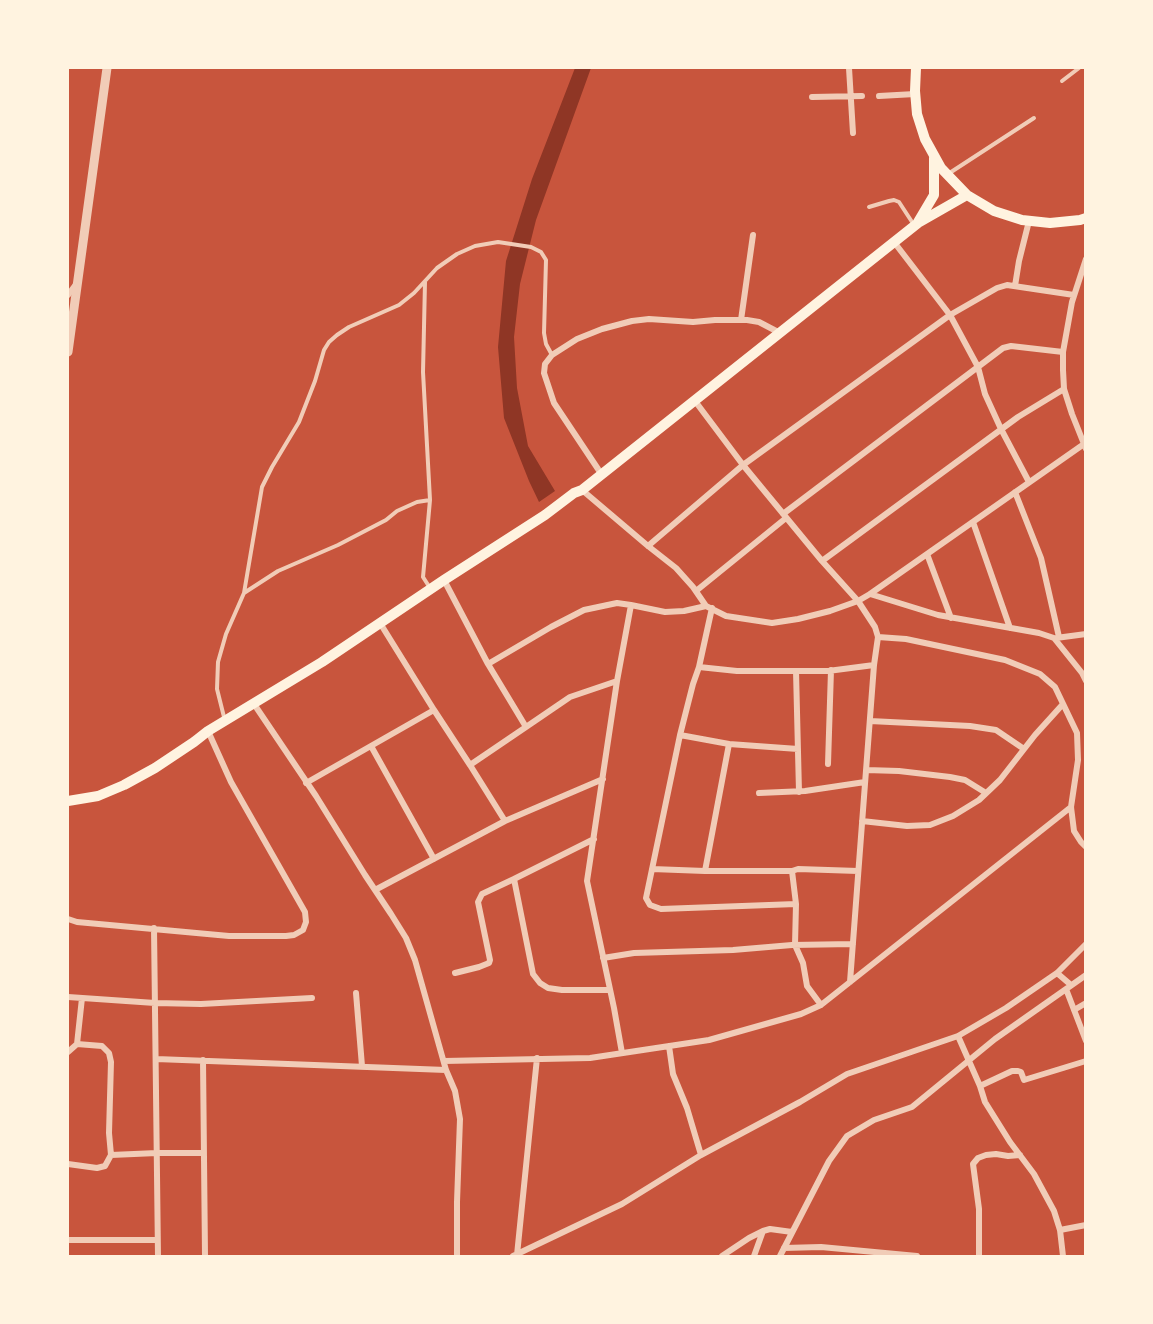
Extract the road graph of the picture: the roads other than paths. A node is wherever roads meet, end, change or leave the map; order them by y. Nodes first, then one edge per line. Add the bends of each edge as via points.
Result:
1 (107, 68) edge
2 (849, 68) edge
3 (916, 68) edge
4 (1079, 68) edge
5 (1062, 81) dead end
6 (915, 94) junction
7 (862, 96) dead end
8 (879, 96) dead end
9 (812, 97) dead end
10 (850, 97) junction
11 (1034, 118) dead end
12 (853, 133) dead end
13 (934, 156) junction
14 (947, 174) junction
15 (967, 195) junction
16 (869, 207) dead end
17 (1086, 218) edge
18 (1029, 221) junction
19 (916, 224) junction
20 (753, 235) dead end
21 (894, 242) junction
22 (1086, 259) edge
23 (77, 282) junction
24 (425, 282) junction
25 (1015, 286) junction
26 (68, 295) edge
27 (1074, 295) junction
28 (950, 315) junction
29 (741, 320) junction
30 (780, 333) junction
31 (68, 352) edge
32 (1063, 352) junction
33 (552, 355) junction
34 (978, 367) junction
35 (1065, 389) junction
36 (695, 401) junction
37 (1001, 429) junction
38 (1084, 441) edge
39 (743, 465) junction
40 (602, 475) junction
41 (1029, 482) junction
42 (578, 492) junction
43 (1015, 492) junction
44 (430, 500) junction
45 (785, 516) junction
46 (973, 522) junction
47 (648, 546) junction
48 (927, 554) junction
49 (822, 561) junction
50 (444, 580) junction
51 (431, 590) junction
52 (696, 591) junction
53 (244, 593) junction
54 (870, 594) junction
55 (858, 601) junction
56 (631, 605) junction
57 (709, 607) junction
58 (951, 618) junction
59 (380, 623) junction
60 (1010, 628) junction
61 (1086, 634) edge
62 (878, 637) junction
63 (1057, 638) junction
64 (488, 664) junction
65 (874, 665) junction
66 (699, 667) junction
67 (831, 670) junction
68 (796, 671) junction
69 (617, 681) junction
70 (1086, 681) edge
71 (254, 704) junction
72 (1063, 704) junction
73 (434, 710) junction
74 (225, 721) junction
75 (870, 721) junction
76 (526, 727) junction
77 (208, 731) junction
78 (680, 735) junction
79 (729, 744) junction
80 (370, 746) junction
81 (798, 749) junction
82 (1024, 749) junction
83 (828, 764) dead end
84 (470, 765) junction
85 (866, 770) junction
86 (603, 779) junction
87 (865, 782) junction
88 (306, 783) junction
89 (799, 792) junction
90 (759, 793) dead end
91 (986, 793) junction
92 (68, 801) edge
93 (1071, 807) junction
94 (505, 821) junction
95 (862, 821) junction
96 (594, 839) junction
97 (1086, 847) edge
98 (434, 859) junction
99 (652, 869) junction
100 (705, 871) junction
101 (792, 871) junction
102 (858, 871) junction
103 (514, 879) junction
104 (375, 890) junction
105 (796, 904) junction
106 (68, 919) edge
107 (154, 928) junction
108 (853, 944) junction
109 (1086, 944) edge
110 (795, 945) junction
111 (603, 958) junction
112 (455, 973) dead end
113 (1057, 974) junction
114 (1086, 975) edge
115 (850, 982) junction
116 (1069, 987) junction
117 (610, 990) junction
118 (357, 993) dead end
119 (68, 997) edge
120 (82, 998) junction
121 (312, 998) dead end
122 (155, 1003) junction
123 (1086, 1003) edge
124 (821, 1005) junction
125 (1074, 1010) junction
126 (958, 1036) junction
127 (1086, 1041) edge
128 (77, 1044) junction
129 (669, 1046) junction
130 (68, 1052) edge
131 (622, 1053) junction
132 (537, 1058) junction
133 (156, 1059) junction
134 (203, 1060) junction
135 (1086, 1060) edge
136 (444, 1061) junction
137 (970, 1061) junction
138 (362, 1066) junction
139 (446, 1070) junction
140 (980, 1086) junction
141 (157, 1152) junction
142 (204, 1153) junction
143 (111, 1155) junction
144 (701, 1155) junction
145 (1020, 1155) junction
146 (68, 1164) edge
147 (1086, 1225) edge
148 (767, 1230) junction
149 (1060, 1230) junction
150 (792, 1232) junction
151 (68, 1240) edge
152 (157, 1240) junction
153 (784, 1248) junction
154 (515, 1256) edge
155 (158, 1257) edge
156 (205, 1257) edge
157 (457, 1257) edge
158 (722, 1257) edge
159 (754, 1257) edge
160 (780, 1257) edge
161 (917, 1257) edge
162 (980, 1257) edge
163 (1063, 1257) edge

1 - 23 street
2 - 10 street
3 - 6 main road
4 - 5 lane
6 - 8 street
6 - 13 main road via 917,114
7 - 10 street
9 - 10 street
10 - 12 street
11 - 14 lane
13 - 14 main road
13 - 19 main road via 934,195
14 - 15 main road
15 - 18 main road via 994,211
15 - 19 main road
16 - 19 lane via 894,200
17 - 18 main road via 1050,223
18 - 25 street
19 - 21 main road
20 - 29 street
21 - 28 street
21 - 30 main road
22 - 27 street
23 - 26 street
23 - 31 street
24 - 33 lane via 437,268 475,246 498,242 541,252 546,260 544,333
24 - 44 lane via 423,372
24 - 53 lane via 399,305 349,327 324,350 299,422 262,487
25 - 27 street
25 - 28 street via 997,288
27 - 32 street
28 - 34 street
28 - 39 street
29 - 30 street via 759,322
29 - 33 street via 632,321 577,339
30 - 36 main road
32 - 34 street via 1011,346
32 - 35 street
33 - 40 street via 544,373 554,403
34 - 37 street
34 - 45 street
35 - 37 street
35 - 38 street
36 - 39 street
36 - 40 main road
37 - 41 street
37 - 49 street
38 - 41 street
39 - 45 street
39 - 47 street
40 - 42 main road
41 - 43 street
42 - 47 street
42 - 50 main road
43 - 46 street
43 - 63 street via 1041,558
44 - 51 lane via 423,577
44 - 53 lane via 397,511 338,545 278,571
45 - 49 street
45 - 52 street
46 - 48 street
46 - 60 street
47 - 52 street via 676,568
48 - 54 street
48 - 58 street
49 - 55 street
50 - 51 main road
50 - 64 street
51 - 59 main road
52 - 57 street
53 - 74 lane via 219,662 217,689
54 - 55 street
54 - 58 street
55 - 57 street via 772,623 726,616
55 - 62 street
56 - 57 street via 665,612
56 - 64 street via 617,603 584,610
56 - 69 street
57 - 66 street
58 - 60 street
59 - 71 main road
59 - 73 street
60 - 63 street
61 - 63 street
62 - 65 street
62 - 72 street via 906,639 1005,660 1040,674 1055,687
63 - 70 street
64 - 76 street
65 - 67 street
65 - 75 street
66 - 68 street
66 - 78 street
67 - 68 street
67 - 83 street
68 - 81 street
69 - 76 street via 570,697
69 - 86 street
71 - 74 main road
71 - 88 street
72 - 82 street
72 - 93 street via 1077,733 1078,760
73 - 80 street
73 - 84 street
74 - 77 main road
75 - 82 street via 996,730
75 - 85 street
76 - 84 street
77 - 92 main road via 124,785 98,796
77 - 107 street via 231,782 305,912 306,922 303,930 286,936 229,936
78 - 79 street
78 - 99 street
79 - 81 street
79 - 100 street
80 - 88 street
80 - 98 street
81 - 89 street
82 - 91 street
84 - 94 street
85 - 87 street
85 - 91 street via 950,777 965,780
86 - 94 street
86 - 96 street
87 - 89 street
87 - 95 street
88 - 104 street
89 - 90 street
91 - 95 street via 953,816 930,825
93 - 97 street via 1074,831
93 - 115 street
94 - 98 street
95 - 102 street
96 - 103 street
96 - 111 street via 587,881
98 - 104 street
99 - 100 street
99 - 105 street via 646,897 650,905 661,909
100 - 101 street
101 - 102 street
101 - 105 street
102 - 108 street
103 - 112 street via 482,894 478,903 489,963
103 - 117 street via 533,975 548,988
104 - 136 street via 406,938 415,960
105 - 110 street
106 - 107 street
107 - 122 street
108 - 110 street
108 - 115 street
109 - 113 street
110 - 111 street
110 - 124 street via 807,986
111 - 117 street
113 - 116 street
113 - 126 street
114 - 116 street
115 - 124 street
116 - 125 street
116 - 137 street
117 - 131 street
118 - 138 street
119 - 120 street
120 - 122 street
120 - 128 street
121 - 122 street
122 - 133 street
123 - 125 street
124 - 129 street via 709,1040
125 - 127 street
126 - 137 street
126 - 144 street via 847,1074
128 - 130 street
128 - 143 street via 102,1046 109,1053
129 - 131 street
129 - 144 street via 673,1074
131 - 132 street via 590,1058
132 - 136 street
132 - 154 street
133 - 134 street
133 - 141 street
134 - 138 street
134 - 142 street
135 - 140 street via 1024,1080 1022,1072 1012,1071
136 - 139 street
137 - 140 street
137 - 150 street via 912,1107 874,1120 847,1136 829,1161
138 - 139 street
139 - 157 street via 460,1119
140 - 145 street via 985,1102
141 - 142 street
141 - 143 street
141 - 152 street
142 - 156 street
143 - 146 street via 105,1166 97,1168
144 - 154 street via 622,1204
145 - 149 street via 1054,1211
145 - 162 street via 986,1155 973,1164
147 - 149 street
148 - 150 street
148 - 158 street
148 - 159 street
149 - 163 street
150 - 153 street
151 - 152 street
152 - 155 street
153 - 160 street
153 - 161 street via 821,1247

